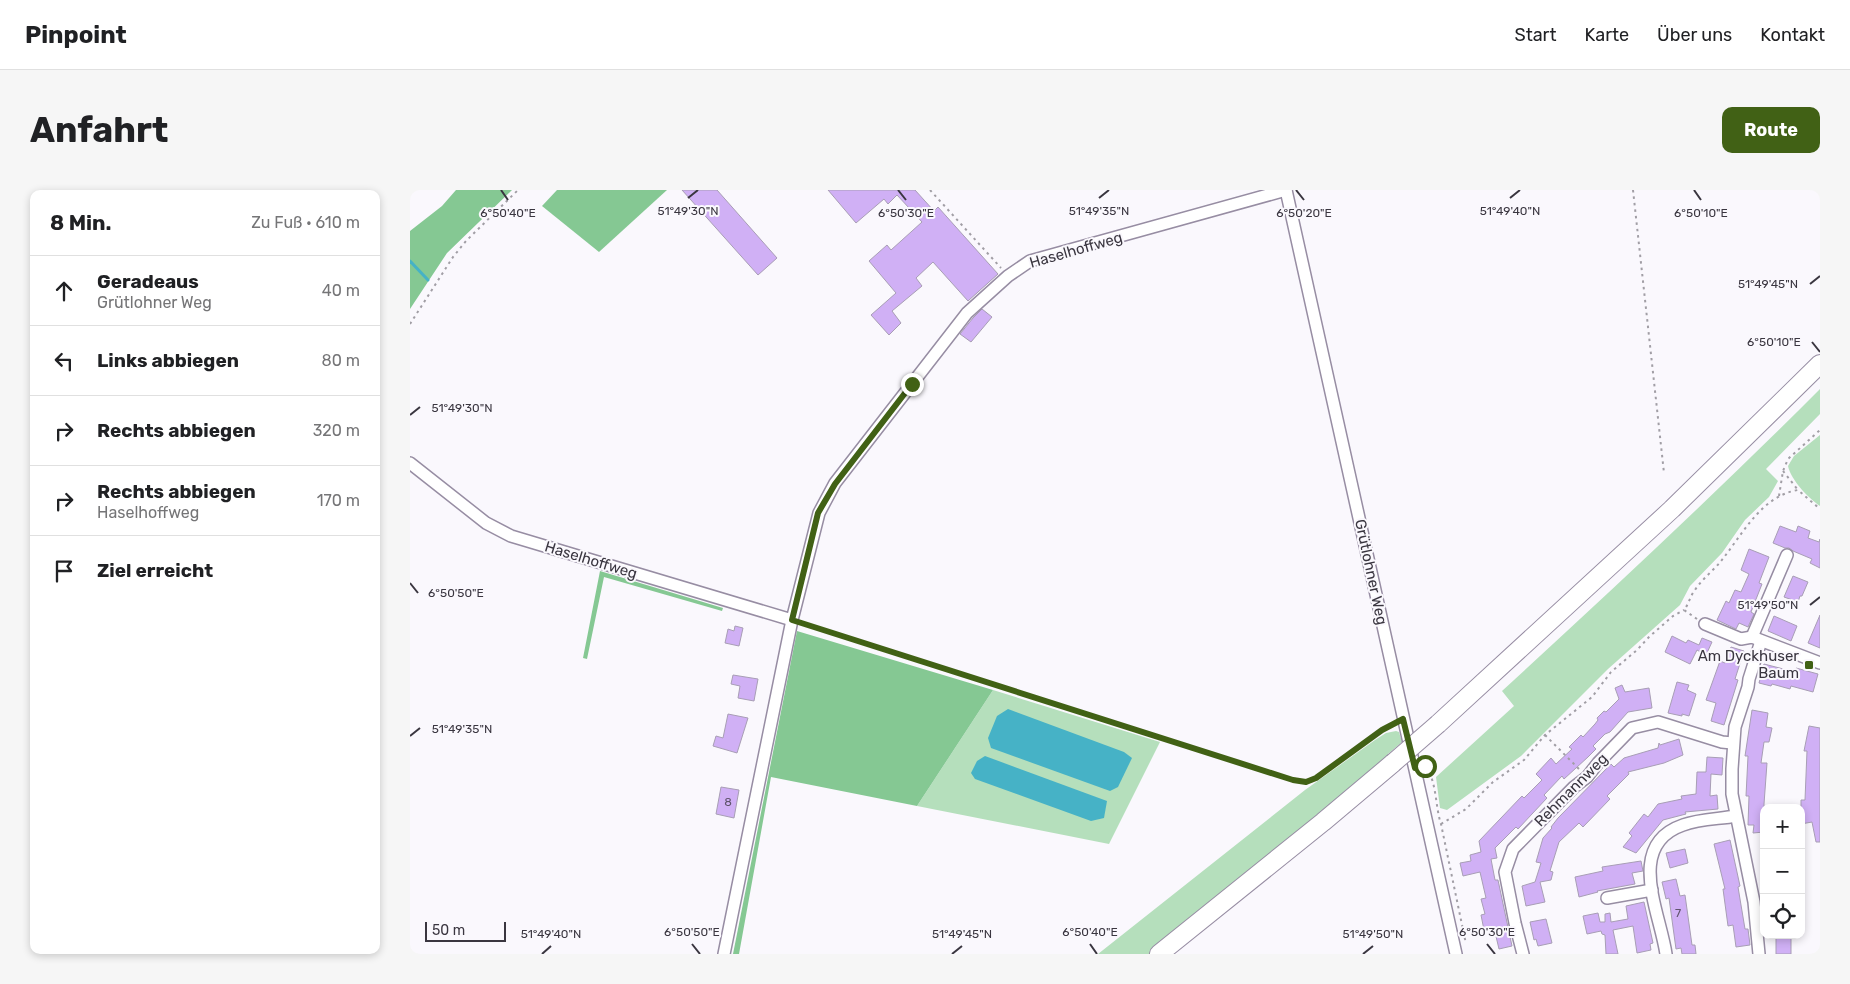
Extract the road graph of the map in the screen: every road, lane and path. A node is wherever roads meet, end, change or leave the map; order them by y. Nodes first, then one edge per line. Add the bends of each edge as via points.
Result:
1 (518, 190) edge
2 (930, 190) edge
3 (1286, 190) edge
4 (1633, 190) edge
5 (1008, 276) junction
6 (410, 324) edge
7 (1820, 364) edge
8 (1820, 377) edge
9 (1820, 430) edge
10 (410, 463) edge
11 (1783, 471) junction
12 (1664, 473) dead end
13 (1798, 490) junction
14 (1779, 496) junction
15 (1820, 509) edge
16 (1787, 556) dead end
17 (1684, 610) junction
18 (792, 620) junction
19 (1705, 624) joint
20 (1757, 639) junction
21 (1820, 663) edge
22 (1403, 719) junction
23 (1440, 728) junction
24 (1545, 735) junction
25 (1732, 743) junction
26 (1415, 768) junction
27 (1587, 777) junction
28 (1736, 816) junction
29 (1441, 824) junction
30 (1652, 890) junction
31 (1607, 898) dead end
32 (1466, 945) dead end
33 (1165, 953) edge
34 (724, 954) edge
35 (1456, 954) edge
36 (1524, 954) edge
37 (1666, 954) edge
38 (1760, 954) edge

1 - 6 path via 466,242
2 - 5 path
3 - 5 street, Haselhoffweg via 1030,261
3 - 22 street, Grütlohner Weg
4 - 12 path
5 - 18 street, Haselhoffweg via 967,313 835,484 818,513
7 - 23 highway via 1659,522
8 - 23 highway via 1544,642
9 - 11 path via 1788,459
10 - 18 street, Haselhoffweg via 486,523 511,536
11 - 13 path
11 - 14 path
13 - 14 path
13 - 15 path
14 - 17 path via 1754,517 1695,590
16 - 20 street
17 - 19 path
17 - 24 path via 1668,620 1612,672 1585,703
18 - 22 path via 1293,780 1306,782 1316,778 1382,730
18 - 34 street, Haselhoffweg
19 - 20 street via 1741,639
20 - 21 street
20 - 25 street
22 - 26 street, Grütlohner Weg
23 - 33 highway, bridge
24 - 27 path
24 - 29 path via 1524,760 1489,785 1466,809
25 - 27 street, Rehmannweg via 1658,722 1649,724 1632,728
25 - 28 street via 1732,794
26 - 29 path via 1425,766 1431,774
26 - 35 street, Grütlohner Weg
27 - 36 street, Rehmannweg via 1513,849 1505,872
28 - 30 street via 1672,828 1653,850 1649,864
28 - 38 street via 1754,902
29 - 32 path
30 - 31 street
30 - 37 street

